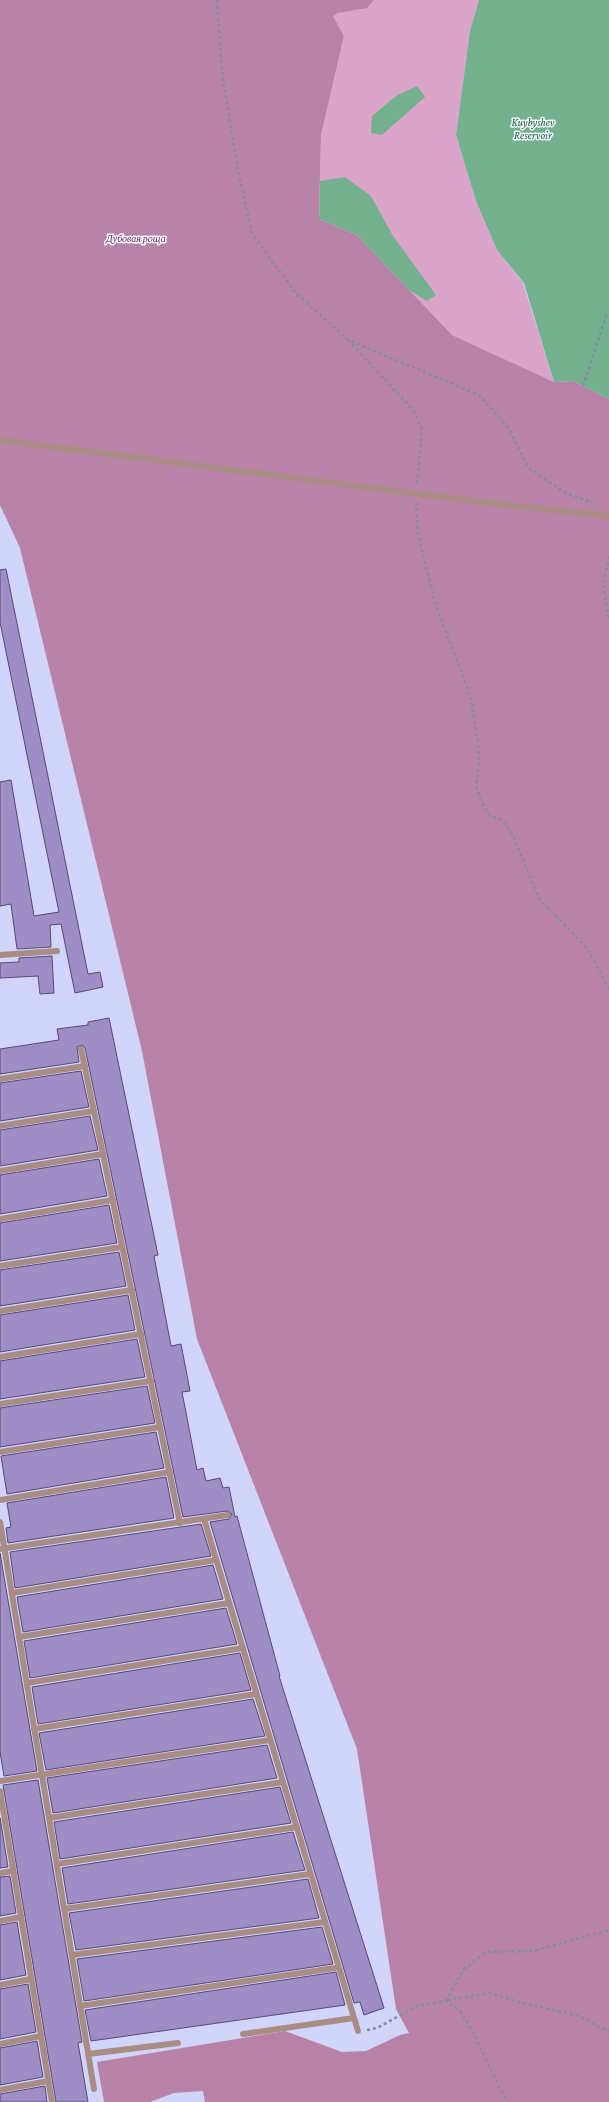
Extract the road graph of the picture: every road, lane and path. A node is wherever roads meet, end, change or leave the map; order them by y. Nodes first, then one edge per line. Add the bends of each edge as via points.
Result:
1 (217, 0) edge
2 (609, 317) edge
3 (348, 340) junction
4 (583, 386) dead end
5 (0, 440) edge
6 (415, 493) junction
7 (594, 503) dead end
8 (609, 516) edge
9 (609, 556) edge
10 (609, 619) edge
11 (57, 951) dead end
12 (0, 955) edge
13 (609, 989) edge
14 (81, 1049) dead end
15 (85, 1066) junction
16 (0, 1079) edge
17 (94, 1111) junction
18 (0, 1126) edge
19 (103, 1154) junction
20 (0, 1171) edge
21 (113, 1200) junction
22 (0, 1219) edge
23 (122, 1247) junction
24 (0, 1266) edge
25 (132, 1290) junction
26 (0, 1311) edge
27 (141, 1334) junction
28 (0, 1357) edge
29 (151, 1381) junction
30 (0, 1404) edge
31 (160, 1427) junction
32 (0, 1452) edge
33 (170, 1472) junction
34 (0, 1500) edge
35 (228, 1515) dead end
36 (204, 1519) junction
37 (0, 1522) edge
38 (180, 1522) junction
39 (2, 1549) edge
40 (216, 1560) junction
41 (12, 1593) junction
42 (229, 1603) junction
43 (19, 1637) junction
44 (242, 1648) junction
45 (27, 1683) junction
46 (256, 1694) junction
47 (34, 1729) junction
48 (270, 1740) junction
49 (42, 1774) junction
50 (0, 1781) edge
51 (283, 1782) junction
52 (0, 1791) edge
53 (49, 1818) junction
54 (297, 1827) junction
55 (3, 1828) edge
56 (57, 1864) junction
57 (13, 1871) junction
58 (0, 1873) edge
59 (310, 1874) junction
60 (64, 1909) junction
61 (21, 1917) junction
62 (0, 1921) edge
63 (325, 1922) junction
64 (609, 1930) edge
65 (72, 1955) junction
66 (335, 1968) dead end
67 (32, 1979) junction
68 (0, 1985) edge
69 (446, 2000) junction
70 (80, 2006) junction
71 (354, 2018) junction
72 (358, 2031) joint
73 (609, 2032) edge
74 (242, 2034) dead end
75 (41, 2036) junction
76 (178, 2043) dead end
77 (0, 2044) edge
78 (88, 2054) junction
79 (48, 2082) junction
80 (94, 2089) dead end
81 (0, 2090) edge
82 (52, 2102) edge
83 (507, 2102) edge

1 - 3 path via 222,73 237,166 252,233 295,292
2 - 4 path via 606,316
3 - 6 path via 415,412 422,430
3 - 7 path via 479,395 508,427 528,467 565,493
5 - 6 lane
6 - 8 lane
6 - 13 path via 418,534 424,563 435,603 471,698 478,743 479,766 476,784 481,802 490,816 500,819 510,829 540,900 586,948
9 - 10 path via 603,585
11 - 12 lane
14 - 15 lane
15 - 16 lane
15 - 17 lane
17 - 18 lane
17 - 19 lane
19 - 20 lane
19 - 21 lane
21 - 22 lane
21 - 23 lane
23 - 24 lane
23 - 25 lane
25 - 26 lane
25 - 27 lane
27 - 28 lane
27 - 29 lane
29 - 30 lane
29 - 31 lane
31 - 32 lane
31 - 33 lane
33 - 34 lane
33 - 38 lane
35 - 36 lane
36 - 38 lane
36 - 40 lane
37 - 39 lane
38 - 39 lane
39 - 41 lane
40 - 41 lane
40 - 42 lane
41 - 43 lane
42 - 43 lane
42 - 44 lane
43 - 45 lane
44 - 45 lane
44 - 46 lane
45 - 47 lane
46 - 47 lane
46 - 48 lane
47 - 49 lane
48 - 49 lane
48 - 51 lane
49 - 50 lane
49 - 53 lane
51 - 53 lane
51 - 54 lane
52 - 55 lane
53 - 56 lane
54 - 56 lane
54 - 59 lane
55 - 57 lane
56 - 60 lane
57 - 58 lane
57 - 61 lane
59 - 60 lane
59 - 63 lane
60 - 65 lane
61 - 62 lane
61 - 67 lane
63 - 65 lane
63 - 71 lane
64 - 69 path via 533,1951 486,1952 464,1969
65 - 70 lane
66 - 70 lane
67 - 68 lane
67 - 75 lane
69 - 72 path via 417,2006 378,2028
69 - 73 path via 491,1993 579,2016
69 - 83 path via 460,2011 468,2023
70 - 78 lane
71 - 72 lane
71 - 74 lane
75 - 77 lane
75 - 79 lane
76 - 78 lane
78 - 80 lane
79 - 81 lane
79 - 82 lane

